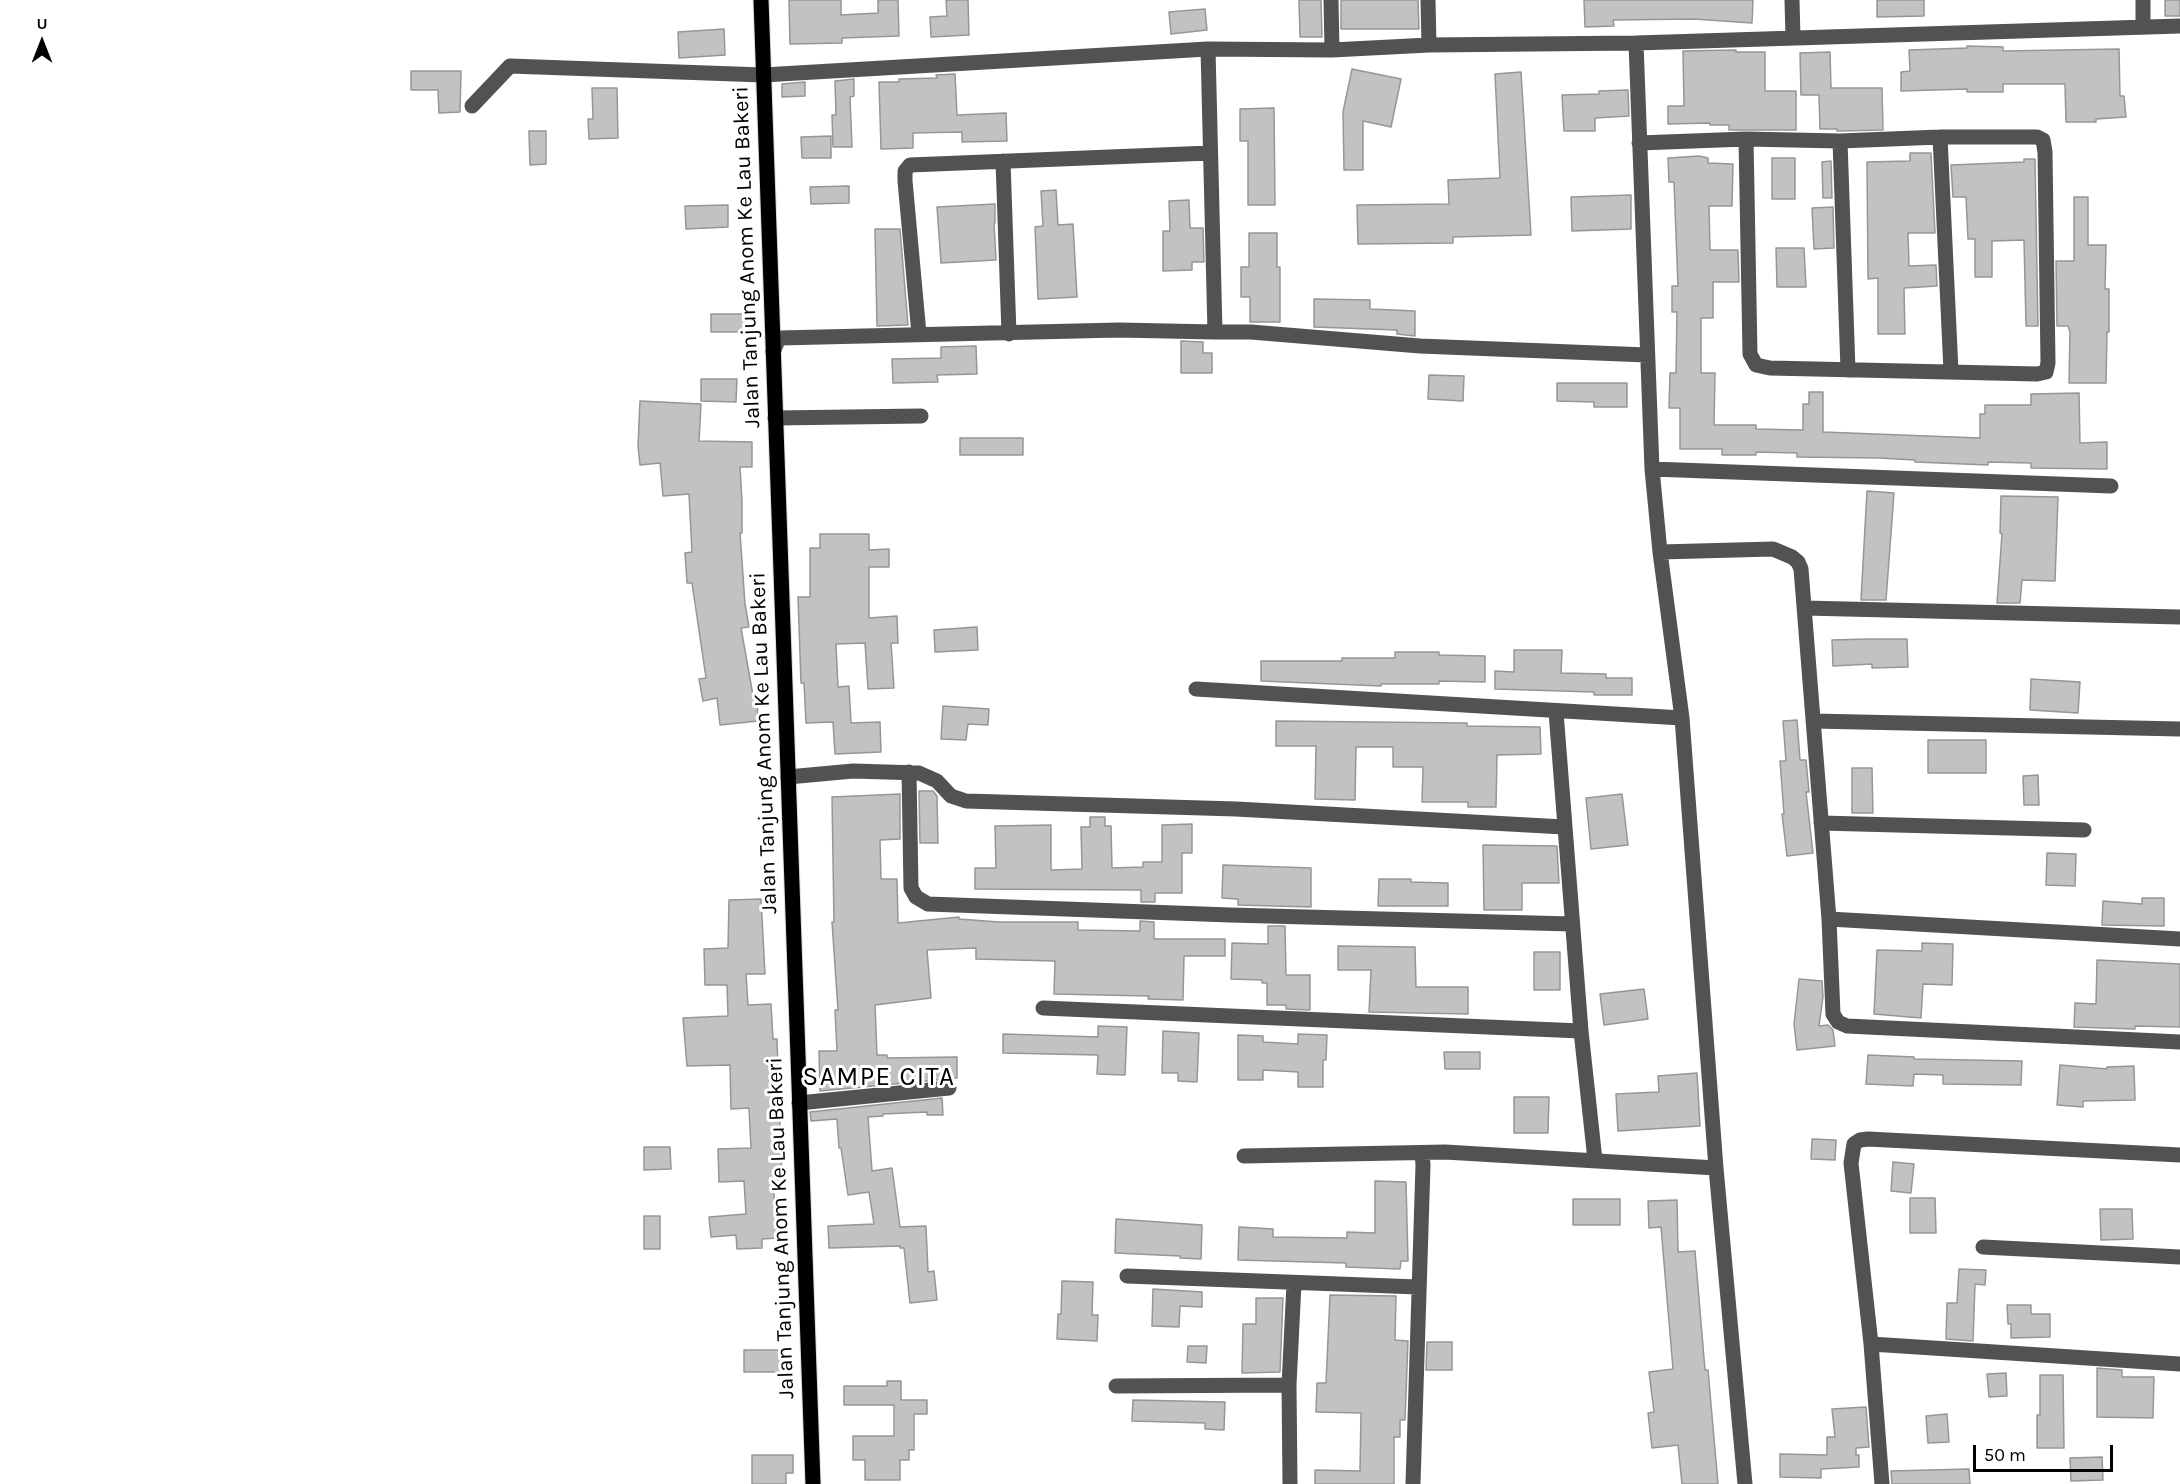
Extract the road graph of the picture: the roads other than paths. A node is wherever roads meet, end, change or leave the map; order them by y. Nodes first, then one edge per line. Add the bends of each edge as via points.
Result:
1 (761, 0) edge
2 (1330, 0) edge
3 (1428, 0) edge
4 (1792, 0) edge
5 (2143, 0) edge
6 (2144, 26) junction
7 (2180, 26) edge
8 (1794, 38) junction
9 (1636, 43) junction
10 (1429, 45) junction
11 (1208, 50) junction
12 (1332, 50) junction
13 (763, 75) junction
14 (472, 106) dead end
15 (1940, 137) junction
16 (1746, 139) junction
17 (1840, 141) junction
18 (1640, 142) junction
19 (1210, 153) junction
20 (1003, 161) junction
21 (1215, 332) junction
22 (919, 334) junction
23 (1009, 334) junction
24 (776, 345) junction
25 (1647, 355) junction
26 (1848, 370) junction
27 (1951, 371) junction
28 (921, 417) dead end
29 (775, 418) junction
30 (1652, 469) junction
31 (2111, 486) dead end
32 (1660, 552) junction
33 (1804, 608) junction
34 (2180, 617) edge
35 (1196, 689) dead end
36 (1556, 712) junction
37 (1682, 718) junction
38 (1813, 721) junction
39 (2180, 729) edge
40 (909, 772) junction
41 (788, 777) junction
42 (1821, 823) junction
43 (1564, 827) junction
44 (2084, 831) dead end
45 (1829, 919) junction
46 (1572, 924) junction
47 (2180, 939) edge
48 (1043, 1008) dead end
49 (1581, 1031) junction
50 (2180, 1042) edge
51 (949, 1088) dead end
52 (799, 1103) junction
53 (1422, 1153) junction
54 (2180, 1155) edge
55 (1244, 1156) dead end
56 (1595, 1160) junction
57 (1716, 1168) junction
58 (1983, 1247) dead end
59 (2180, 1257) edge
60 (1127, 1276) dead end
61 (1294, 1282) junction
62 (1418, 1287) junction
63 (1871, 1344) junction
64 (2180, 1364) edge
65 (1289, 1385) junction
66 (1116, 1386) dead end
67 (813, 1484) edge
68 (1290, 1484) edge
69 (1413, 1484) edge
70 (1745, 1484) edge
71 (1882, 1484) edge

1 - 13 main road, Jalan Tanjung Anom Ke Lau Bakeri
2 - 12 street
3 - 10 street
4 - 8 street
5 - 6 street
6 - 7 street
6 - 8 street
8 - 9 street
9 - 10 street
9 - 18 street
10 - 12 street
11 - 12 street
11 - 13 street
11 - 19 street
13 - 14 street via 510,66
13 - 24 main road, Jalan Tanjung Anom Ke Lau Bakeri
15 - 17 street
15 - 27 street
15 - 27 street via 2030,135 2043,140 2045,152 2048,369 2037,374
16 - 17 street
16 - 18 street
16 - 26 street via 1752,360 1756,366 1770,368
17 - 26 street
18 - 25 street
19 - 20 street
19 - 21 street
20 - 22 street via 918,163 905,171
20 - 23 street
21 - 23 street
21 - 25 street via 1420,346
22 - 23 street
22 - 24 street via 796,338
24 - 29 main road, Jalan Tanjung Anom Ke Lau Bakeri
25 - 30 street
26 - 27 street
28 - 29 street
29 - 41 main road, Jalan Tanjung Anom Ke Lau Bakeri
30 - 31 street
30 - 32 street
32 - 33 street via 1783,552 1798,562 1801,569
32 - 37 street
33 - 34 street
33 - 38 street
35 - 36 street
36 - 37 street
36 - 43 street
37 - 57 street
38 - 39 street
38 - 42 street
40 - 41 street via 853,771
40 - 43 street via 937,781 951,796 966,801 1236,809
40 - 46 street via 911,888 916,897 928,904
41 - 52 main road, Jalan Tanjung Anom Ke Lau Bakeri
42 - 44 street
42 - 45 street
43 - 46 street
45 - 47 street
45 - 50 street via 1833,1014 1842,1025
46 - 49 street
48 - 49 street
49 - 56 street
51 - 52 street
52 - 67 main road, Jalan Tanjung Anom Ke Lau Bakeri
53 - 55 street
53 - 56 street
53 - 62 street
54 - 63 street via 1860,1140 1854,1144 1851,1163
56 - 57 street
57 - 70 street
58 - 59 street
60 - 61 street
61 - 62 street
61 - 65 street
62 - 69 street
63 - 64 street
63 - 71 street
65 - 66 street
65 - 68 street

